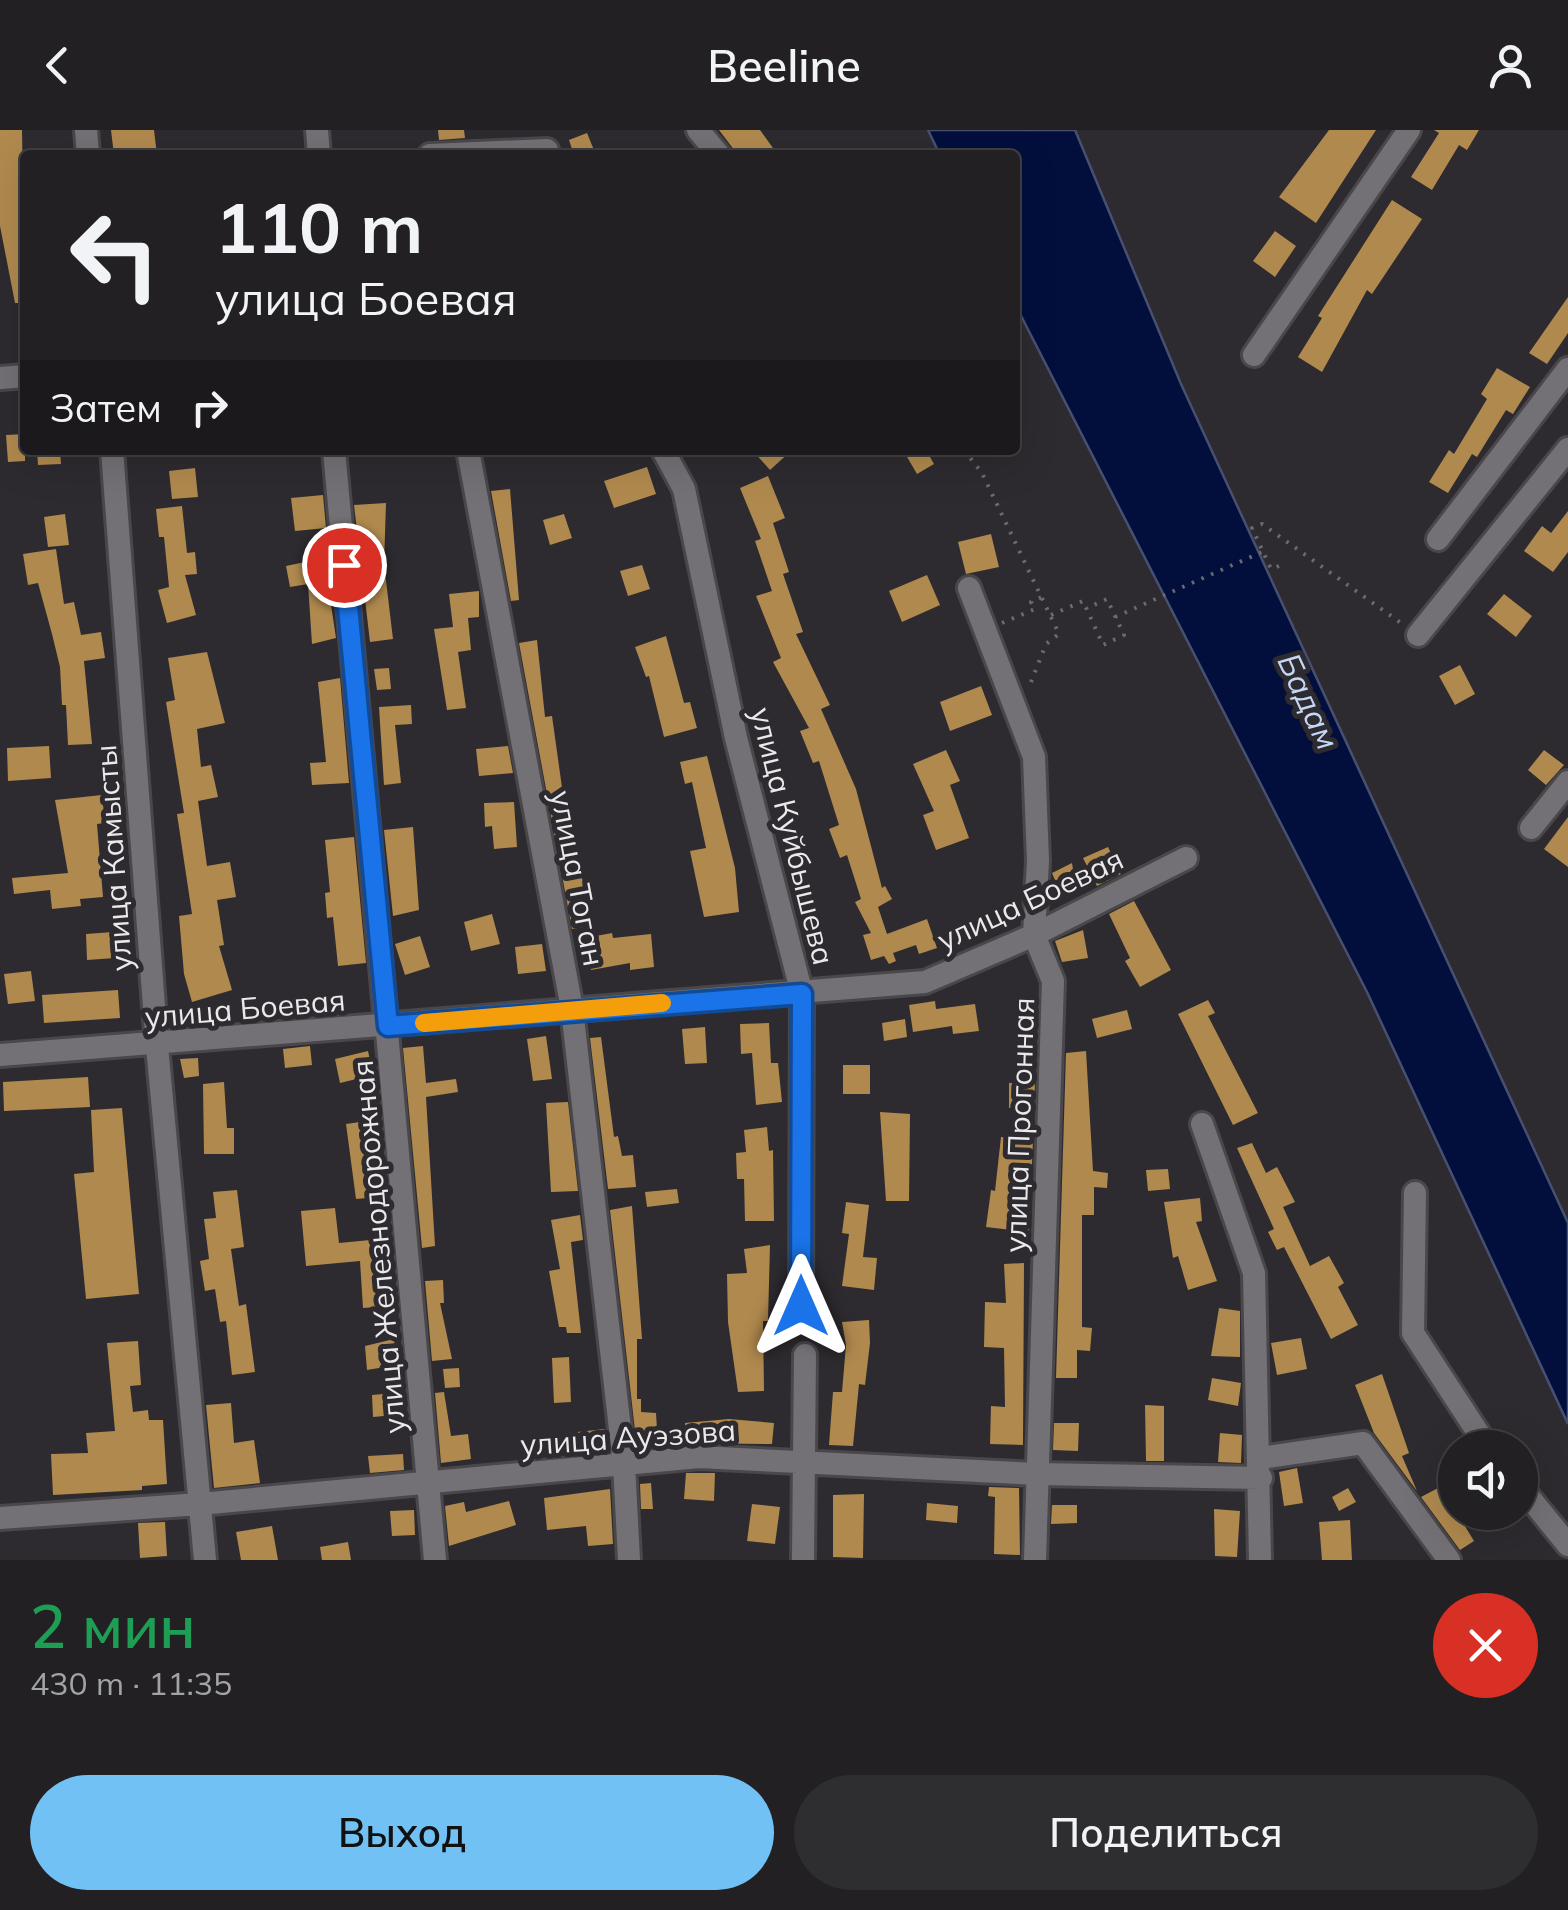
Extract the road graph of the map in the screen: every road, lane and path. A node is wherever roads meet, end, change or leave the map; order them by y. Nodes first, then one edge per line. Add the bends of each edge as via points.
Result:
1 (698, 130) edge
2 (1410, 130) edge
3 (715, 150) edge
4 (1254, 355) dead end
5 (1568, 369) edge
6 (1568, 449) edge
7 (112, 455) edge
8 (334, 455) edge
9 (469, 455) edge
10 (666, 455) edge
11 (968, 455) edge
12 (1438, 539) dead end
13 (1263, 552) junction
14 (1279, 566) dead end
15 (969, 588) dead end
16 (1042, 597) junction
17 (1086, 608) junction
18 (1051, 615) junction
19 (1115, 617) junction
20 (986, 630) junction
21 (1418, 635) joint
22 (1017, 712) junction
23 (1568, 782) edge
24 (1530, 828) dead end
25 (1186, 858) dead end
26 (1034, 935) junction
27 (802, 994) junction
28 (572, 1009) junction
29 (388, 1026) junction
30 (157, 1046) junction
31 (0, 1056) edge
32 (1202, 1124) dead end
33 (1414, 1193) dead end
34 (801, 1306) dead end
35 (805, 1354) dead end
36 (1476, 1430) edge
37 (807, 1461) junction
38 (624, 1464) junction
39 (1260, 1468) junction
40 (1038, 1474) junction
41 (429, 1482) junction
42 (200, 1504) junction
43 (1538, 1508) edge
44 (0, 1518) edge
45 (1568, 1545) edge
46 (204, 1560) edge
47 (434, 1560) edge
48 (629, 1560) edge
49 (803, 1560) edge
50 (1035, 1560) edge
51 (1260, 1560) edge
52 (1449, 1560) edge

1 - 3 street
2 - 4 street
5 - 12 street
6 - 21 street
7 - 30 street, улица Камысты
8 - 29 street, улица Железнодорожная
9 - 28 street, улица Тоган
10 - 27 street, улица Куйбышева via 684,489 736,738
11 - 16 path
13 - 14 path via 1270,569
13 - 19 path
13 - 21 path via 1252,528 1262,524
15 - 20 street, улица Прогонная
16 - 18 path
16 - 20 path via 1032,602 1034,609
17 - 18 path via 1083,601
17 - 19 path via 1107,599
17 - 19 path via 1103,644 1124,636
18 - 22 path via 1059,634 1038,658
20 - 22 street, улица Прогонная
22 - 26 street, улица Прогонная via 1034,756
23 - 24 street
25 - 26 street, улица Боевая
26 - 27 street, улица Боевая via 925,982
26 - 40 street, улица Прогонная via 1053,980
27 - 28 street, улица Боевая
27 - 34 street, улица Куйбышева
28 - 29 street, улица Боевая
28 - 38 street, улица Тоган
29 - 30 street, улица Боевая
29 - 41 street, улица Железнодорожная
30 - 31 street, улица Боевая
30 - 42 street, улица Камысты
32 - 39 street via 1254,1273
33 - 36 street via 1413,1333
35 - 37 street
37 - 38 street, улица Ауэзова via 698,1456
37 - 40 street, улица Ауэзова
37 - 49 street
38 - 41 street, улица Ауэзова
38 - 48 street, улица Тоган
39 - 40 street, улица Ауэзова
39 - 51 street
39 - 52 street, улица Ауэзова via 1363,1444
40 - 50 street, улица Прогонная
41 - 42 street, улица Ауэзова
41 - 47 street, улица Железнодорожная
42 - 44 street, улица Ауэзова
42 - 46 street, улица Камысты
43 - 45 street

